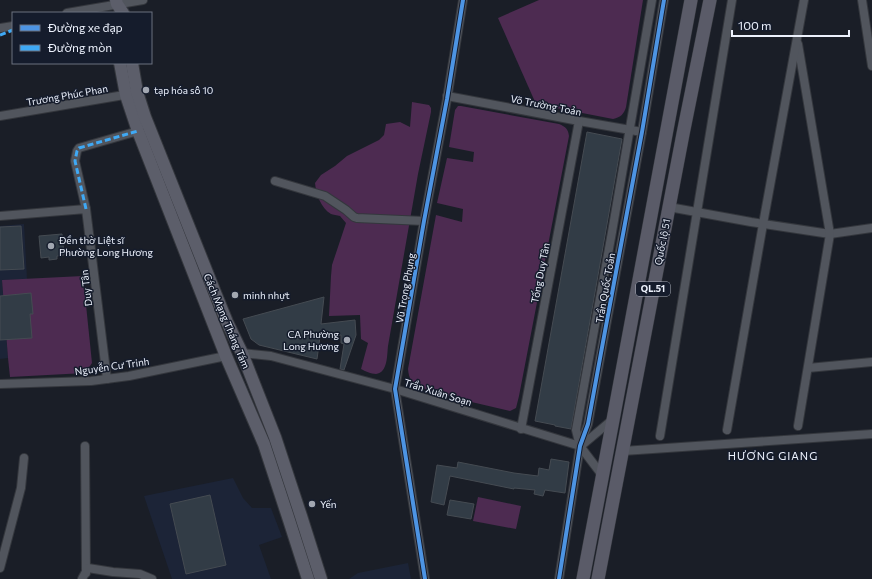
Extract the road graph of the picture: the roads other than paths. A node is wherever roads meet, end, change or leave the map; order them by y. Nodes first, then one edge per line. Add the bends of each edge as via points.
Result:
1 (143, 0) edge
2 (463, 0) edge
3 (652, 0) edge
4 (664, 0) edge
5 (690, 0) edge
6 (710, 0) edge
7 (732, 0) edge
8 (804, 0) edge
9 (862, 0) edge
10 (113, 7) edge
11 (75, 12) edge
12 (12, 26) edge
13 (0, 28) edge
14 (797, 37) junction
15 (120, 64) edge
16 (132, 64) edge
17 (872, 66) edge
18 (131, 93) junction
19 (447, 96) junction
20 (0, 116) edge
21 (579, 121) junction
22 (630, 130) junction
23 (138, 131) junction
24 (642, 132) junction
25 (275, 181) dead end
26 (669, 207) junction
27 (86, 209) junction
28 (696, 212) junction
29 (0, 216) edge
30 (424, 221) junction
31 (763, 224) junction
32 (872, 228) edge
33 (612, 232) junction
34 (623, 233) junction
35 (830, 234) junction
36 (592, 340) junction
37 (603, 342) junction
38 (242, 353) junction
39 (226, 356) junction
40 (872, 362) edge
41 (808, 368) junction
42 (107, 379) junction
43 (0, 384) edge
44 (395, 389) junction
45 (613, 420) junction
46 (798, 426) dead end
47 (521, 429) junction
48 (727, 430) dead end
49 (872, 434) edge
50 (660, 436) dead end
51 (85, 446) dead end
52 (580, 446) junction
53 (622, 451) junction
54 (24, 458) dead end
55 (602, 475) junction
56 (0, 568) edge
57 (84, 576) edge
58 (152, 579) edge
59 (308, 579) edge
60 (321, 579) edge
61 (425, 579) edge
62 (559, 579) edge
63 (583, 579) edge
64 (598, 579) edge

1 - 10 street
2 - 19 street, Vũ Trọng Phụng
3 - 22 street, Trần Quốc Toản
4 - 24 street, Trần Quốc Toản
5 - 45 highway, Quốc lộ 51 / QL.51
6 - 26 highway, Quốc lộ 51 / QL.51
7 - 28 street
8 - 14 street
9 - 17 street
10 - 11 street
12 - 13 street
14 - 31 street
14 - 35 street
15 - 18 main road, Cách Mạng Tháng Tám
16 - 18 main road, Cách Mạng Tháng Tám
18 - 20 street, Trương Phúc Phan
18 - 23 main road, Cách Mạng Tháng Tám
18 - 38 main road, Cách Mạng Tháng Tám via 145,117 227,322
19 - 21 street, Võ Trường Toản
19 - 30 street, Vũ Trọng Phụng
21 - 22 street, Võ Trường Toản
21 - 47 street, Tống Duy Tân
22 - 24 street, Võ Trường Toản
22 - 33 street, Trần Quốc Toản
23 - 27 street, Duy Tân via 79,148 77,151 75,161
23 - 39 main road, Cách Mạng Tháng Tám
24 - 34 street, Trần Quốc Toản
25 - 30 street via 325,196 357,218
26 - 28 street
26 - 53 highway, Quốc lộ 51 / QL.51
27 - 29 street
27 - 42 street, Duy Tân
28 - 31 street
28 - 50 street
30 - 44 street, Vũ Trọng Phụng
31 - 35 street
31 - 48 street
32 - 35 street
33 - 34 street
33 - 36 street, Trần Quốc Toản
34 - 37 street, Trần Quốc Toản
35 - 41 street
36 - 37 street
36 - 52 street, Trần Quốc Toản via 576,430
37 - 52 street, Trần Quốc Toản via 588,424
38 - 39 main road
38 - 44 street, Trần Xuân Soạn via 271,356
38 - 60 main road, Cách Mạng Tháng Tám via 275,437
39 - 42 street, Nguyễn Cư Trinh
39 - 59 main road, Cách Mạng Tháng Tám via 264,444
40 - 41 street
41 - 46 street
42 - 43 street, Nguyễn Cư Trinh via 91,382
44 - 47 street, Trần Xuân Soạn
44 - 61 street, Vũ Trọng Phụng
45 - 52 street
45 - 55 highway, Quốc lộ 51 / QL.51
47 - 52 street, Trần Xuân Soạn
49 - 53 street
51 - 57 street
52 - 55 street
52 - 62 street, Trần Quốc Toản
53 - 64 highway, Quốc lộ 51 / QL.51
54 - 56 street via 21,488
55 - 63 highway, Quốc lộ 51 / QL.51
57 - 58 street via 88,568 140,574

